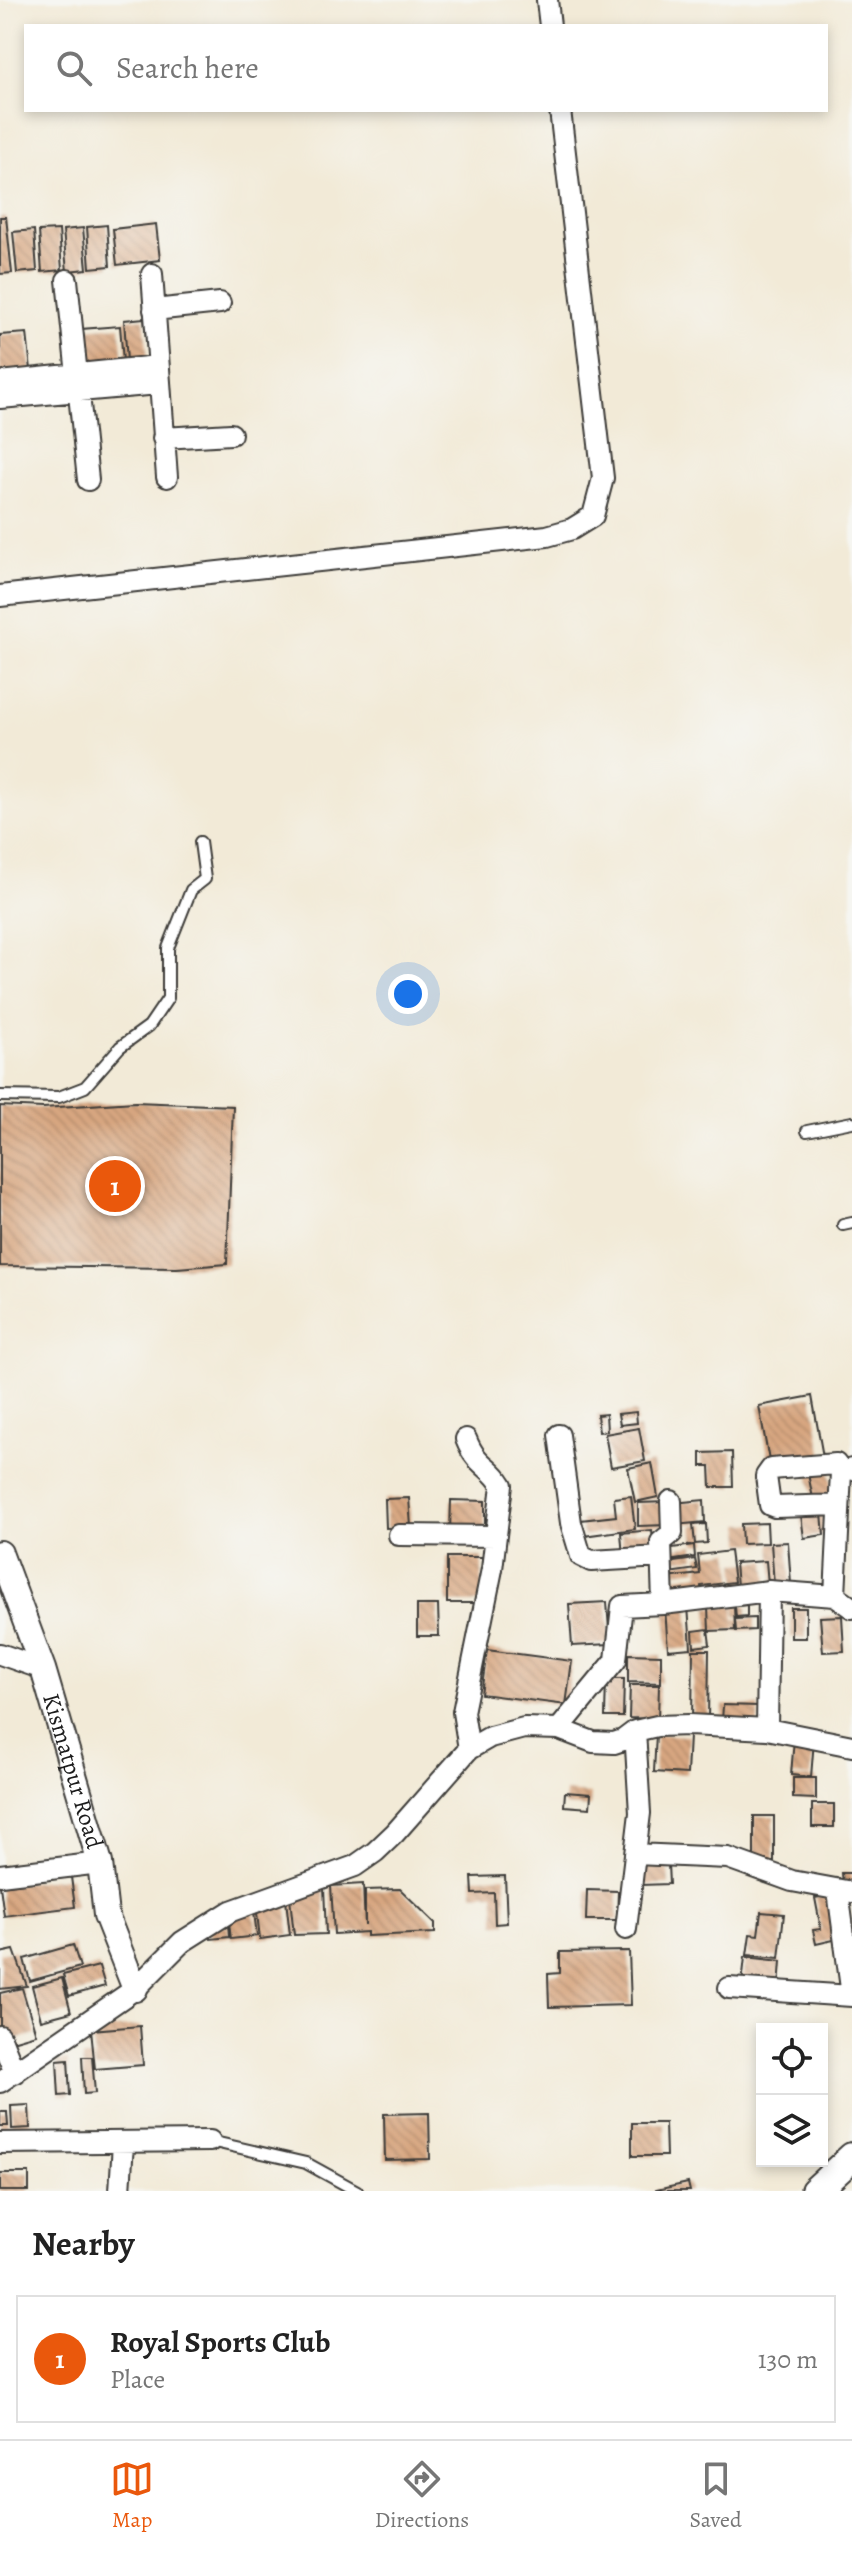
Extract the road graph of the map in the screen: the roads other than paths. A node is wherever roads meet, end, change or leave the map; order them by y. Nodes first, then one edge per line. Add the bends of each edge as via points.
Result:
1 (547, 0) edge
2 (550, 24) edge
3 (560, 112) edge
4 (152, 274) dead end
5 (67, 280) dead end
6 (220, 303) dead end
7 (154, 310) junction
8 (159, 375) junction
9 (0, 382) edge
10 (78, 383) junction
11 (0, 398) edge
12 (231, 434) dead end
13 (163, 438) junction
14 (167, 477) dead end
15 (88, 480) dead end
16 (0, 596) edge
17 (200, 842) dead end
18 (0, 1096) edge
19 (852, 1122) edge
20 (807, 1131) dead end
21 (559, 1435) dead end
22 (466, 1439) dead end
23 (846, 1471) edge
24 (671, 1501) dead end
25 (839, 1505) junction
26 (399, 1535) dead end
27 (496, 1536) junction
28 (0, 1553) edge
29 (661, 1557) junction
30 (769, 1591) junction
31 (844, 1602) edge
32 (663, 1604) junction
33 (0, 1654) edge
34 (43, 1669) junction
35 (559, 1729) junction
36 (767, 1729) junction
37 (635, 1731) junction
38 (852, 1746) edge
39 (469, 1749) junction
40 (635, 1854) junction
41 (100, 1863) junction
42 (0, 1875) edge
43 (845, 1891) edge
44 (626, 1929) dead end
45 (729, 1988) dead end
46 (135, 1989) junction
47 (0, 2036) edge
48 (7, 2078) edge
49 (210, 2141) joint
50 (0, 2143) edge
51 (123, 2143) junction
52 (852, 2157) edge
53 (120, 2191) edge
54 (357, 2191) edge
55 (815, 2191) edge

1 - 2 street
3 - 16 street via 603,478 593,516 547,536
4 - 7 street
5 - 10 street
6 - 7 street
7 - 8 street
8 - 10 street
8 - 13 street
9 - 10 street
10 - 11 street
10 - 15 street
12 - 13 street
13 - 14 street
17 - 18 lane via 205,879 191,890 168,948 168,998 149,1026 120,1047 85,1087 59,1097
19 - 20 lane
21 - 29 street via 581,1556 591,1561
22 - 27 street via 473,1457 502,1485
23 - 25 street
23 - 25 street via 836,1464 771,1469 766,1476 770,1505 775,1507
24 - 29 street via 672,1533 661,1542
25 - 31 street
26 - 27 street
27 - 39 street via 463,1712
28 - 34 street, Kismatpur Road
29 - 32 street
30 - 31 street
30 - 32 street
30 - 36 street
32 - 35 street via 622,1606 616,1660
33 - 34 street
34 - 41 street, Kismatpur Road
35 - 37 street via 603,1743 623,1740
35 - 39 street via 524,1728
36 - 37 street via 689,1725
36 - 38 street
37 - 40 street via 640,1813
39 - 46 street via 375,1852 355,1866 231,1911 182,1942
40 - 43 street via 728,1858 792,1881
40 - 44 street
41 - 42 street
41 - 46 street, Kismatpur Road via 106,1915
43 - 45 street via 852,1996
46 - 48 street
47 - 48 street
49 - 51 street
49 - 54 lane via 306,2163
50 - 51 street
51 - 53 street
52 - 55 main road

